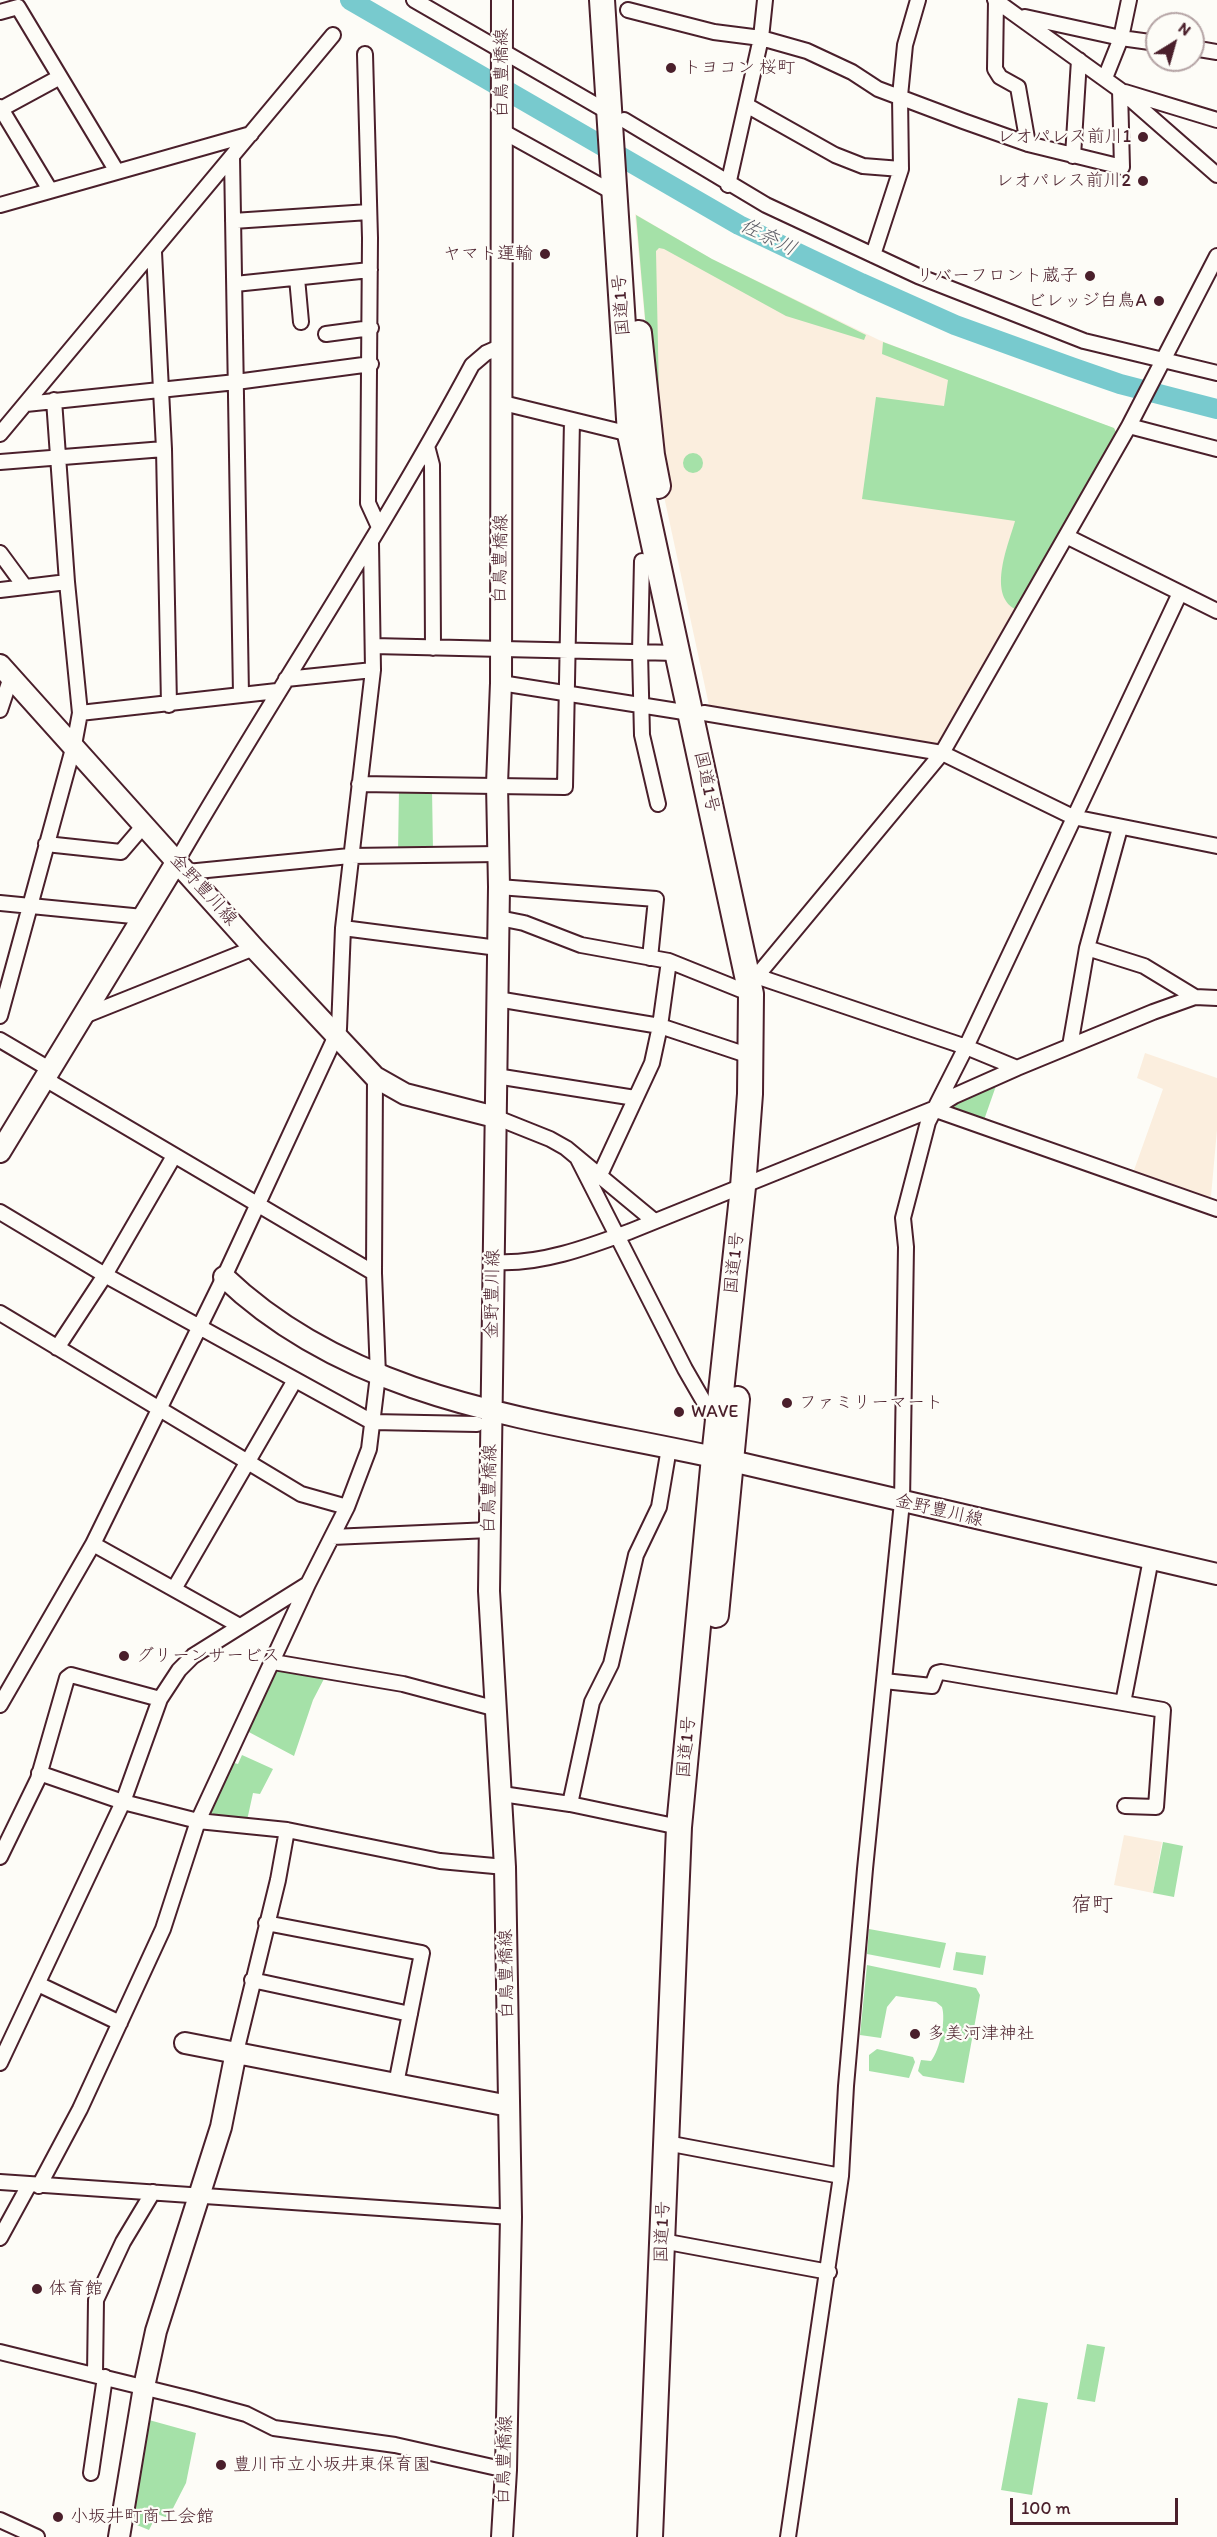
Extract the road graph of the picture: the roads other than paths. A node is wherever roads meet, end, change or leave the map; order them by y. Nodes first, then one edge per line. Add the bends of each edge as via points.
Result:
1 (414, 0) edge
2 (502, 0) edge
3 (602, 0) edge
4 (765, 0) edge
5 (918, 0) edge
6 (995, 0) edge
7 (1129, 0) edge
8 (622, 5) edge
9 (0, 12) edge
10 (1020, 16) junction
11 (333, 35) dead end
12 (761, 38) junction
13 (1121, 38) junction
14 (1145, 41) edge
15 (501, 51) junction
16 (365, 54) dead end
17 (1079, 60) junction
18 (60, 77) junction
19 (1105, 78) junction
20 (1120, 90) junction
21 (900, 96) junction
22 (748, 106) junction
23 (1, 108) edge
24 (616, 116) junction
25 (1217, 120) edge
26 (502, 131) junction
27 (251, 134) junction
28 (1028, 144) junction
29 (1073, 156) junction
30 (231, 157) junction
31 (901, 169) junction
32 (116, 170) junction
33 (1217, 175) edge
34 (728, 185) junction
35 (50, 190) junction
36 (621, 195) junction
37 (0, 205) edge
38 (369, 212) junction
39 (233, 221) junction
40 (154, 252) junction
41 (873, 255) junction
42 (1217, 256) edge
43 (370, 270) junction
44 (297, 278) junction
45 (235, 284) junction
46 (301, 322) dead end
47 (371, 328) junction
48 (326, 334) dead end
49 (502, 346) junction
50 (371, 364) junction
51 (1161, 365) junction
52 (1217, 373) edge
53 (236, 382) junction
54 (161, 388) junction
55 (54, 400) junction
56 (502, 403) junction
57 (26, 404) junction
58 (572, 420) junction
59 (1130, 423) junction
60 (0, 434) edge
61 (630, 434) junction
62 (427, 446) junction
63 (164, 449) junction
64 (1217, 449) edge
65 (59, 457) junction
66 (0, 462) edge
67 (379, 527) junction
68 (1066, 536) junction
69 (371, 543) junction
70 (0, 554) edge
71 (642, 561) dead end
72 (67, 582) junction
73 (25, 587) junction
74 (0, 590) edge
75 (1180, 593) junction
76 (1217, 611) edge
77 (373, 646) junction
78 (433, 648) junction
79 (499, 649) junction
80 (569, 651) junction
81 (640, 652) junction
82 (677, 653) junction
83 (373, 670) junction
84 (5, 671) edge
85 (286, 679) junction
86 (501, 683) junction
87 (277, 691) junction
88 (568, 693) junction
89 (241, 695) junction
90 (169, 705) junction
91 (641, 705) junction
92 (0, 710) edge
93 (697, 712) junction
94 (80, 713) junction
95 (74, 745) junction
96 (942, 753) junction
97 (359, 784) junction
98 (497, 784) junction
99 (658, 804) dead end
100 (1073, 817) junction
101 (145, 824) junction
102 (1120, 828) junction
103 (46, 844) junction
104 (1217, 846) edge
105 (498, 854) junction
106 (350, 855) junction
107 (182, 867) junction
108 (499, 887) junction
109 (0, 903) edge
110 (29, 906) junction
111 (143, 917) junction
112 (499, 918) junction
113 (343, 927) junction
114 (254, 948) junction
115 (498, 948) junction
116 (1087, 948) junction
117 (650, 958) junction
118 (669, 961) junction
119 (758, 981) junction
120 (1195, 997) junction
121 (1217, 998) edge
122 (497, 999) junction
123 (0, 1016) edge
124 (84, 1016) junction
125 (660, 1026) junction
126 (336, 1037) junction
127 (0, 1040) edge
128 (1070, 1046) junction
129 (966, 1047) junction
130 (750, 1056) junction
131 (1017, 1068) junction
132 (48, 1075) junction
133 (496, 1076) junction
134 (375, 1077) junction
135 (635, 1098) junction
136 (933, 1109) junction
137 (495, 1117) junction
138 (0, 1152) edge
139 (174, 1156) junction
140 (578, 1160) junction
141 (599, 1177) junction
142 (749, 1185) junction
143 (258, 1205) junction
144 (1217, 1205) edge
145 (0, 1212) edge
146 (653, 1220) junction
147 (617, 1236) junction
148 (495, 1262) junction
149 (374, 1273) junction
150 (105, 1275) junction
151 (224, 1277) junction
152 (0, 1313) edge
153 (199, 1328) junction
154 (57, 1348) junction
155 (378, 1375) junction
156 (295, 1380) junction
157 (159, 1410) junction
158 (484, 1418) junction
159 (372, 1422) junction
160 (718, 1425) junction
161 (669, 1448) junction
162 (723, 1459) junction
163 (248, 1463) junction
164 (902, 1502) junction
165 (347, 1507) junction
166 (490, 1530) junction
167 (332, 1537) junction
168 (93, 1544) junction
169 (1151, 1559) junction
170 (1217, 1574) edge
171 (308, 1584) junction
172 (174, 1589) junction
173 (238, 1625) junction
174 (273, 1662) junction
175 (884, 1681) junction
176 (160, 1699) junction
177 (1123, 1703) junction
178 (0, 1705) edge
179 (496, 1709) junction
180 (39, 1773) junction
181 (502, 1794) junction
182 (123, 1802) junction
183 (570, 1804) junction
184 (1125, 1806) dead end
185 (198, 1821) junction
186 (680, 1827) junction
187 (286, 1830) junction
188 (0, 1857) edge
189 (505, 1867) junction
190 (266, 1923) junction
191 (252, 1980) junction
192 (38, 1984) junction
193 (410, 2014) junction
194 (120, 2023) junction
195 (185, 2043) dead end
196 (236, 2052) junction
197 (0, 2063) edge
198 (396, 2084) junction
199 (509, 2106) junction
200 (677, 2145) junction
201 (841, 2176) junction
202 (0, 2182) edge
203 (34, 2185) junction
204 (153, 2192) junction
205 (200, 2194) junction
206 (511, 2217) junction
207 (0, 2238) edge
208 (674, 2243) junction
209 (829, 2272) junction
210 (0, 2352) edge
211 (100, 2376) junction
212 (144, 2387) junction
213 (506, 2470) junction
214 (91, 2473) dead end
215 (0, 2520) edge
216 (37, 2537) edge
217 (119, 2537) edge
218 (502, 2537) edge
219 (650, 2537) edge
220 (662, 2537) edge
221 (788, 2537) edge

1 - 15 street
2 - 15 main road, 白鳥豊橋線
3 - 24 highway, 国道1号
4 - 12 street
5 - 21 street via 905,45
6 - 10 street
6 - 28 street via 995,69 1000,77 1018,87
7 - 13 street
8 - 12 street via 714,33
8 - 24 highway, 国道1号
9 - 18 street via 18,7
10 - 13 street
10 - 17 street
11 - 27 street
12 - 21 street via 807,51 878,89
12 - 22 street
13 - 14 street
13 - 19 street
15 - 24 street
15 - 26 main road, 白鳥豊橋線
16 - 38 street
17 - 19 street
17 - 29 street
18 - 23 street
18 - 32 street
19 - 20 street
20 - 25 street
20 - 29 street via 1122,167
20 - 33 street
21 - 28 street
21 - 31 street
22 - 31 street via 835,155 862,166
22 - 34 street
23 - 35 street
24 - 34 street
24 - 36 highway, 国道1号
26 - 36 street
26 - 49 main road, 白鳥豊橋線
27 - 30 street
27 - 32 street
28 - 29 street
30 - 39 street
30 - 40 street
31 - 41 street
32 - 35 street
34 - 41 street
35 - 37 street
36 - 61 highway, 国道1号
36 - 93 highway, 国道1号 via 652,455
38 - 39 street
38 - 43 street
39 - 45 street
40 - 54 street
40 - 57 street
41 - 51 street via 1084,341
42 - 51 street
43 - 44 street
43 - 47 street
44 - 45 street
44 - 46 street
45 - 53 street
47 - 48 street
47 - 50 street
49 - 56 main road, 白鳥豊橋線
49 - 62 street via 472,365
50 - 53 street
50 - 67 street via 368,503
51 - 52 street
51 - 59 street
53 - 54 street
53 - 89 street
54 - 55 street
54 - 63 street
55 - 57 street
55 - 65 street
56 - 58 street
56 - 79 main road, 白鳥豊橋線
57 - 60 street
58 - 61 street
58 - 80 street
59 - 64 street
59 - 68 street
61 - 82 highway, 国道1号
62 - 67 street
62 - 78 street via 432,465
63 - 65 street
63 - 90 street
65 - 66 street
65 - 72 street
67 - 69 street
68 - 75 street
68 - 96 street
69 - 77 street
69 - 85 street
70 - 73 street
71 - 81 street
72 - 73 street
72 - 94 street
73 - 74 street
75 - 76 street
75 - 100 street
77 - 78 street
77 - 83 street
78 - 79 street
79 - 80 street
79 - 86 main road, 白鳥豊橋線
80 - 81 street
80 - 88 street
81 - 82 street
81 - 91 street
82 - 93 highway, 国道1号
83 - 85 street
83 - 97 street
84 - 92 street
84 - 95 main road, 金野豊川線
85 - 87 street
86 - 88 street
86 - 98 main road, 白鳥豊橋線
87 - 89 street
87 - 107 street
88 - 91 street
88 - 98 street via 565,787
89 - 90 street
90 - 94 street
91 - 93 street
91 - 99 street via 642,735
93 - 96 street
93 - 119 highway, 国道1号
94 - 95 street
95 - 101 main road, 金野豊川線
95 - 103 street
96 - 100 street
96 - 119 street
97 - 98 street
97 - 106 street
98 - 105 main road, 白鳥豊橋線
100 - 102 street
100 - 129 street
101 - 103 street via 121,852
101 - 107 main road, 金野豊川線
102 - 104 street
102 - 116 street
103 - 110 street
105 - 106 street
105 - 108 main road, 白鳥豊橋線
106 - 107 street
106 - 113 street
107 - 111 main road
107 - 114 main road, 金野豊川線
108 - 112 main road, 白鳥豊橋線
108 - 117 street via 656,899
109 - 110 street
110 - 111 street
110 - 123 street
111 - 124 main road
112 - 115 main road, 白鳥豊橋線
112 - 117 street via 524,923 581,945
113 - 115 street
113 - 126 street
114 - 124 street
114 - 126 main road, 金野豊川線
115 - 122 main road, 白鳥豊橋線
116 - 120 street via 1144,966
116 - 128 street
117 - 118 street
118 - 119 street
118 - 125 street
119 - 129 street
119 - 130 highway, 国道1号
119 - 142 highway, 国道1号 via 765,1066
120 - 121 street
120 - 128 street
122 - 125 street
122 - 133 main road, 白鳥豊橋線
124 - 132 main road
125 - 130 street
125 - 135 street via 652,1063
126 - 134 main road, 金野豊川線
126 - 143 street
127 - 132 street
128 - 131 street
129 - 131 street
129 - 136 street
130 - 142 highway, 国道1号
131 - 136 street
132 - 138 main road
132 - 139 street
133 - 135 street
133 - 137 main road, 白鳥豊橋線
134 - 137 main road, 金野豊川線 via 405,1094
134 - 149 street
135 - 141 street
136 - 142 street
136 - 144 street
136 - 164 street via 903,1218 906,1247
137 - 140 street via 550,1139
137 - 148 main road, 金野豊川線
139 - 143 street
139 - 150 street
140 - 141 street
140 - 147 street
141 - 146 street
142 - 146 street
142 - 160 highway, 国道1号
142 - 162 highway, 国道1号
143 - 149 street
143 - 151 street
145 - 150 street
146 - 147 street
147 - 148 street via 517,1263
147 - 160 street
148 - 158 main road, 金野豊川線
149 - 155 street
150 - 153 street
150 - 154 street
151 - 153 street
151 - 155 main road via 299,1336
152 - 154 street
153 - 156 street
153 - 157 street
154 - 157 street
155 - 158 main road
155 - 159 street
156 - 159 street
156 - 163 street
157 - 163 street
157 - 168 street
158 - 159 street
158 - 161 main road, 金野豊川線
158 - 166 main road, 白鳥豊橋線
159 - 165 street via 363,1469
160 - 162 highway, 国道1号
161 - 162 main road, 金野豊川線
161 - 183 street via 659,1507 636,1555 611,1664 592,1702
162 - 164 main road, 金野豊川線
162 - 186 highway, 国道1号
162 - 200 highway, 国道1号 via 694,1835
163 - 165 street via 301,1494
163 - 172 street
164 - 169 main road, 金野豊川線
164 - 175 street
165 - 167 street
166 - 167 street
166 - 179 main road, 白鳥豊橋線 via 489,1591
167 - 171 street
168 - 172 street
168 - 178 street
169 - 170 main road, 金野豊川線
169 - 177 street
171 - 173 street
171 - 174 street
172 - 173 street
173 - 176 street via 193,1656
174 - 179 street via 403,1684
174 - 185 street
175 - 177 street via 932,1686 941,1672
175 - 201 street
176 - 180 street via 71,1675
176 - 182 street
177 - 184 street via 1163,1710 1156,1807
179 - 181 main road, 白鳥豊橋線
180 - 182 street
180 - 188 street
181 - 183 street
181 - 189 main road, 白鳥豊橋線
182 - 185 street
182 - 192 street
183 - 186 street
185 - 187 street
185 - 194 street via 163,1929
186 - 219 highway, 国道1号
187 - 189 street via 440,1861
187 - 190 street
189 - 199 main road, 白鳥豊橋線
190 - 191 street
190 - 193 street via 422,1953
191 - 193 street
191 - 196 street
192 - 194 street
192 - 197 street
193 - 198 street
194 - 203 street via 80,2109
195 - 196 main road
196 - 198 main road
196 - 205 main road via 221,2127
198 - 199 main road
199 - 206 main road, 白鳥豊橋線
200 - 201 street
200 - 208 highway, 国道1号
201 - 209 street
202 - 203 street
203 - 204 street
203 - 207 street
204 - 205 street
204 - 211 street via 123,2242 96,2300
205 - 206 street
205 - 212 main road via 156,2331
206 - 213 main road, 白鳥豊橋線
208 - 209 street
208 - 220 highway, 国道1号
209 - 221 street
210 - 211 street
211 - 212 street
211 - 214 street
212 - 213 street via 246,2414 274,2428 394,2445
212 - 217 main road
213 - 218 main road, 白鳥豊橋線
215 - 216 street

